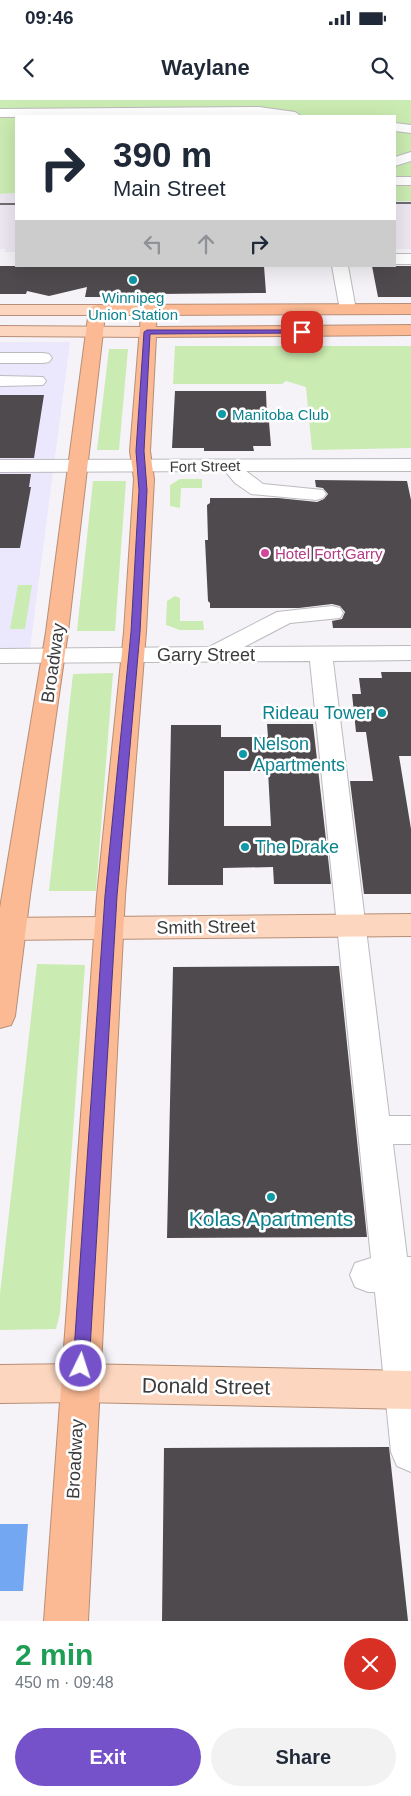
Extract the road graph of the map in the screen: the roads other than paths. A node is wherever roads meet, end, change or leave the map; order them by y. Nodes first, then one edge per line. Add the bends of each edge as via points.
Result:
1 (252, 111) junction
2 (0, 113) edge
3 (271, 114) edge
4 (238, 115) edge
5 (0, 122) edge
6 (15, 122) edge
7 (411, 156) edge
8 (396, 162) edge
9 (396, 181) edge
10 (411, 181) edge
11 (396, 259) edge
12 (411, 259) edge
13 (340, 267) edge
14 (411, 309) edge
15 (0, 310) edge
16 (97, 310) junction
17 (149, 310) junction
18 (348, 310) junction
19 (411, 330) edge
20 (0, 331) edge
21 (94, 332) junction
22 (147, 332) junction
23 (0, 358) edge
24 (43, 358) dead end
25 (0, 381) edge
26 (37, 381) dead end
27 (230, 465) junction
28 (411, 465) edge
29 (0, 466) edge
30 (79, 466) junction
31 (142, 466) junction
32 (316, 494) dead end
33 (332, 613) dead end
34 (411, 653) edge
35 (321, 654) junction
36 (134, 655) junction
37 (0, 656) edge
38 (54, 656) junction
39 (208, 656) junction
40 (351, 924) junction
41 (411, 925) edge
42 (110, 928) junction
43 (6, 929) edge
44 (0, 1016) edge
45 (376, 1130) junction
46 (411, 1130) edge
47 (390, 1274) edge
48 (80, 1383) junction
49 (0, 1384) edge
50 (407, 1390) edge
51 (411, 1452) edge
52 (66, 1621) edge

1 - 2 street
1 - 3 street
1 - 4 street
5 - 6 street
7 - 8 street
9 - 10 street
11 - 12 street
13 - 18 street
14 - 18 highway
15 - 16 main road
16 - 17 highway
16 - 21 highway, Broadway
17 - 18 highway
17 - 22 highway, Broadway
19 - 22 highway
20 - 21 main road
21 - 22 main road
21 - 30 highway, Broadway
22 - 31 highway, Broadway via 140,451
23 - 24 street
25 - 26 street
27 - 28 street, Fort Street
27 - 31 street, Fort Street
27 - 32 street via 258,490
29 - 30 street, Fort Street
30 - 31 street, Fort Street
30 - 38 highway, Broadway
31 - 36 highway, Broadway via 143,502
33 - 39 street via 285,617
34 - 35 street, Garry Street
35 - 39 street, Garry Street
35 - 40 street
36 - 38 street, Garry Street
36 - 39 street, Garry Street
36 - 42 highway, Broadway
37 - 38 street, Garry Street
38 - 43 highway, Broadway
40 - 41 main road, Smith Street
40 - 42 main road, Smith Street
40 - 45 street
42 - 43 main road, Smith Street
42 - 48 highway, Broadway
43 - 44 highway, Broadway
45 - 46 street
45 - 47 street via 393,1189
47 - 50 street
48 - 49 main road, Donald Street
48 - 50 main road, Donald Street
48 - 52 highway, Broadway
50 - 51 street

